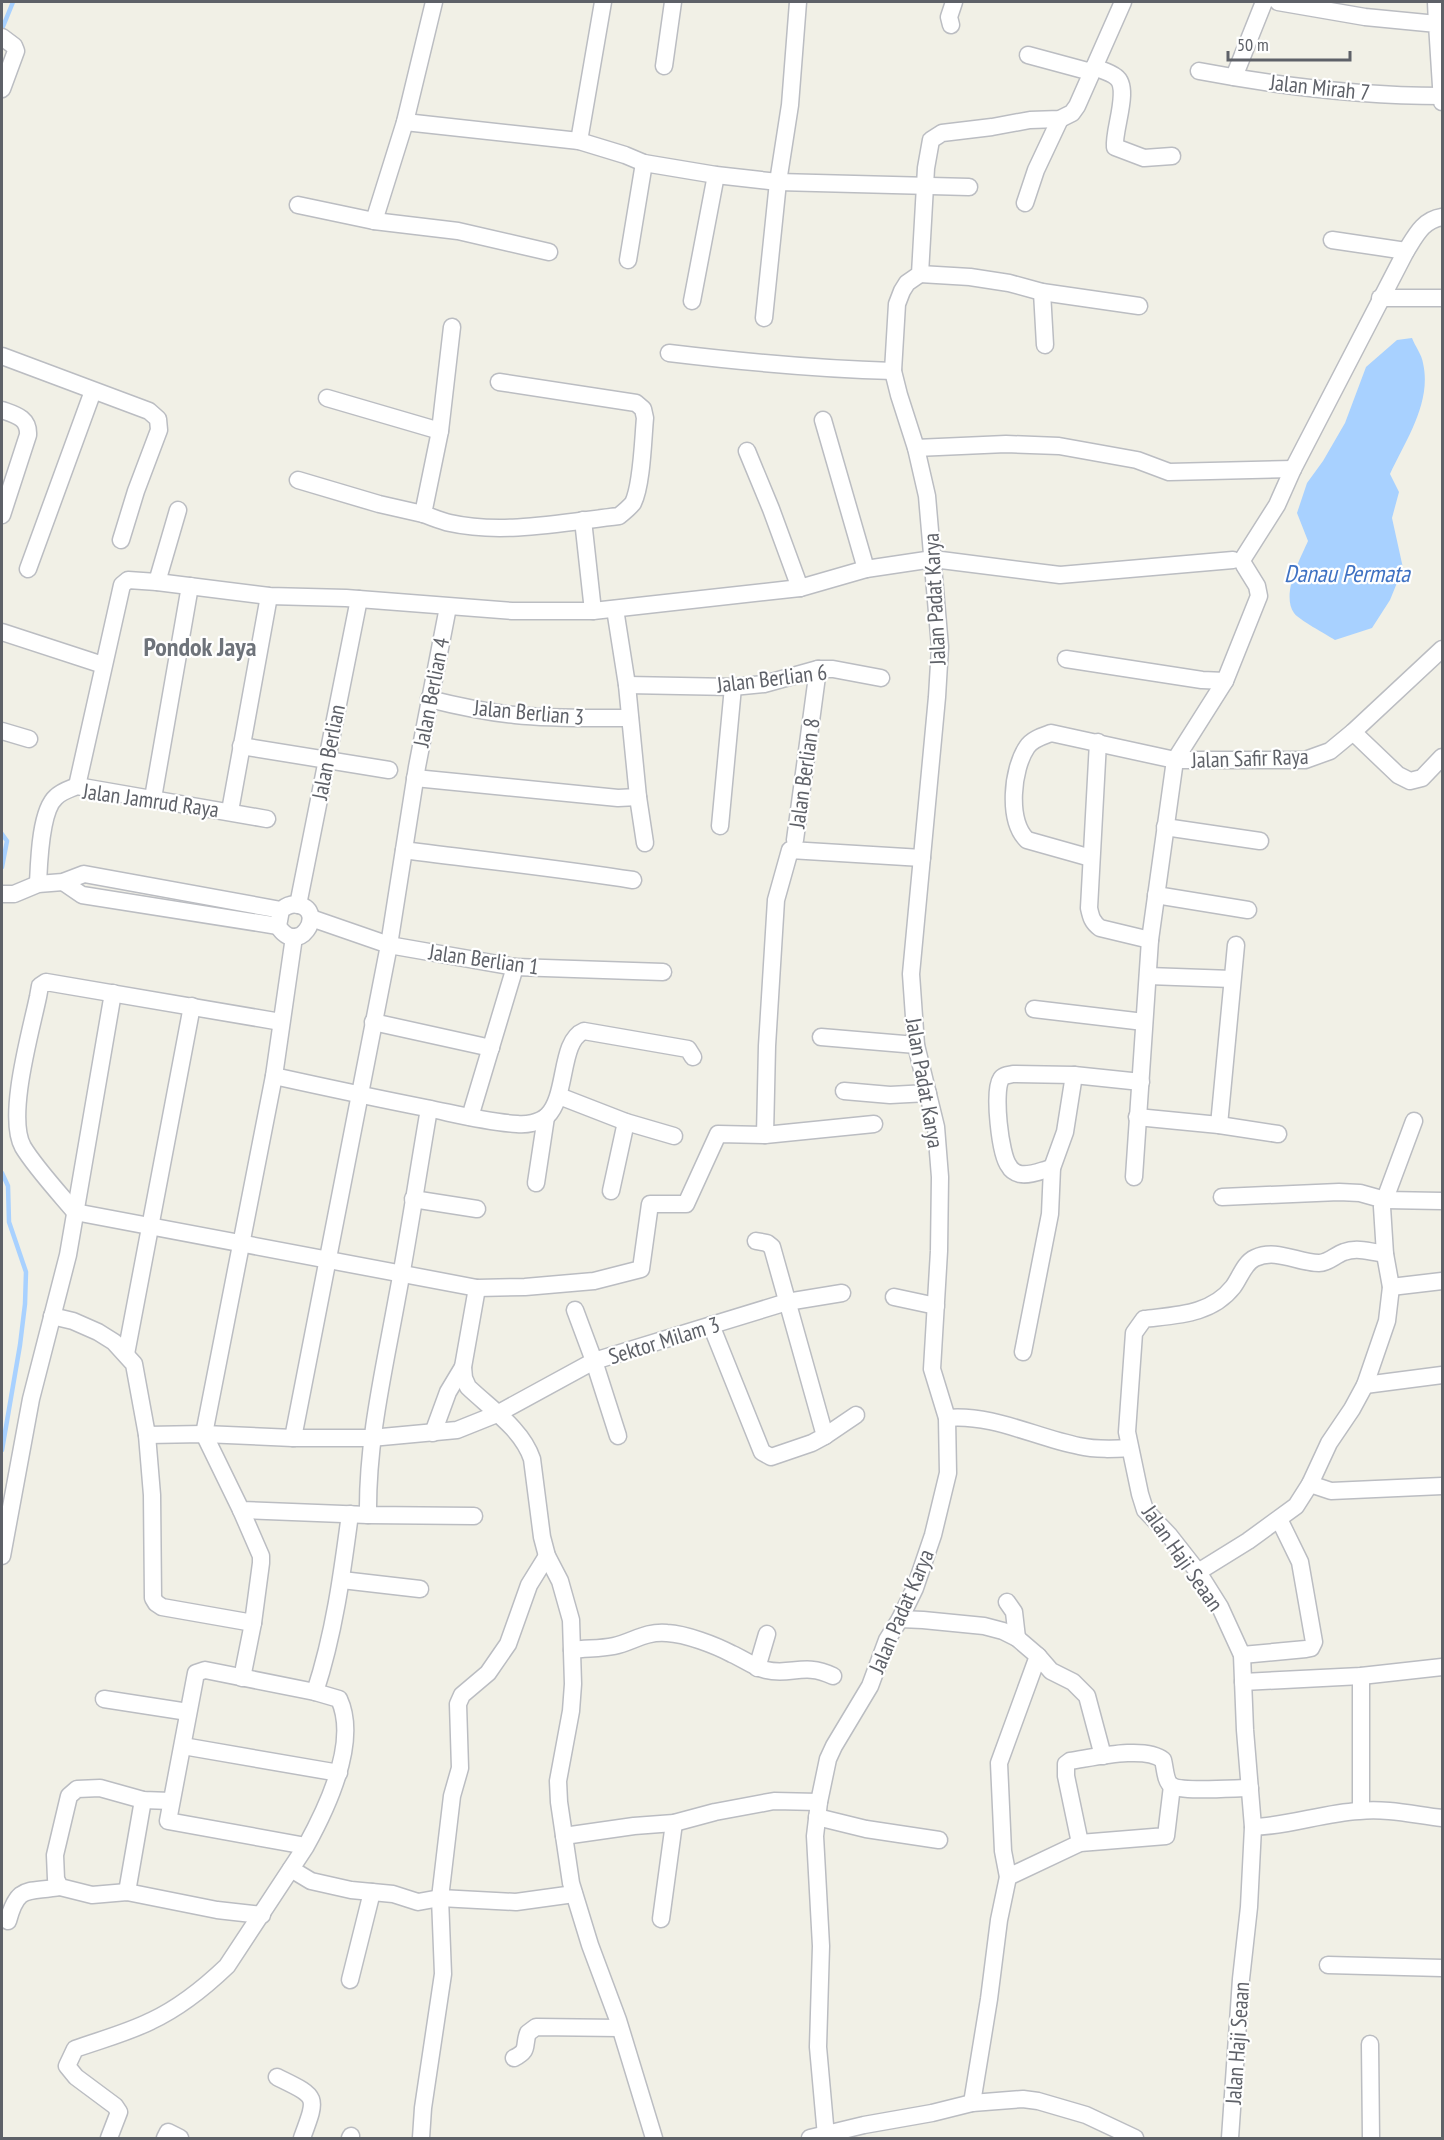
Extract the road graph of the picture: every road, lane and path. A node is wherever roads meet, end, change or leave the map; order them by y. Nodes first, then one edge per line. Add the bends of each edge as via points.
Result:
1 (434, 2) edge
2 (603, 2) edge
3 (673, 2) edge
4 (798, 2) edge
5 (954, 2) edge
6 (1123, 2) edge
7 (1264, 2) edge
8 (1278, 2) edge
9 (1436, 2) edge
10 (1437, 24) junction
11 (951, 25) dead end
12 (4, 38) edge
13 (1028, 55) dead end
14 (664, 66) dead end
15 (1093, 69) junction
16 (1199, 71) dead end
17 (1234, 77) junction
18 (2, 89) edge
19 (1442, 96) edge
20 (1443, 102) edge
21 (1060, 120) junction
22 (405, 122) junction
23 (579, 141) junction
24 (1172, 156) dead end
25 (644, 163) junction
26 (716, 175) junction
27 (778, 182) junction
28 (925, 186) junction
29 (969, 187) dead end
30 (1025, 203) dead end
31 (298, 205) dead end
32 (1443, 217) edge
33 (374, 221) junction
34 (1332, 240) dead end
35 (1406, 250) junction
36 (549, 252) dead end
37 (628, 260) dead end
38 (920, 274) junction
39 (1042, 292) junction
40 (1380, 298) junction
41 (1443, 298) edge
42 (692, 301) dead end
43 (1139, 306) dead end
44 (764, 318) dead end
45 (452, 327) dead end
46 (1045, 345) dead end
47 (669, 353) dead end
48 (2, 356) edge
49 (893, 372) junction
50 (499, 382) dead end
51 (93, 391) junction
52 (327, 398) dead end
53 (2, 410) edge
54 (823, 420) dead end
55 (440, 431) junction
56 (916, 448) junction
57 (747, 451) dead end
58 (1293, 469) junction
59 (298, 480) dead end
60 (178, 510) dead end
61 (423, 514) junction
62 (2, 515) edge
63 (583, 520) junction
64 (121, 540) dead end
65 (933, 559) junction
66 (1240, 561) junction
67 (27, 569) dead end
68 (866, 569) junction
69 (157, 582) junction
70 (190, 586) junction
71 (800, 588) junction
72 (269, 596) junction
73 (359, 599) junction
74 (448, 607) junction
75 (615, 609) junction
76 (593, 611) junction
77 (2, 632) edge
78 (1443, 649) edge
79 (1066, 659) dead end
80 (103, 665) junction
81 (818, 669) junction
82 (881, 678) dead end
83 (1225, 681) junction
84 (627, 685) junction
85 (733, 687) junction
86 (429, 699) junction
87 (630, 718) junction
88 (2, 731) edge
89 (1353, 732) junction
90 (29, 739) dead end
91 (1098, 742) junction
92 (241, 746) junction
93 (1443, 757) edge
94 (326, 760) junction
95 (1175, 760) junction
96 (389, 770) dead end
97 (415, 778) junction
98 (77, 786) junction
99 (638, 797) junction
100 (153, 798) junction
101 (230, 812) junction
102 (267, 819) dead end
103 (720, 826) dead end
104 (1165, 827) junction
105 (795, 840) dead end
106 (1260, 841) dead end
107 (645, 843) dead end
108 (404, 850) junction
109 (922, 858) junction
110 (1091, 858) junction
111 (633, 880) dead end
112 (38, 884) junction
113 (5, 895) edge
114 (1156, 895) junction
115 (298, 904) junction
116 (1248, 910) dead end
117 (280, 918) junction
118 (311, 918) junction
119 (294, 937) junction
120 (1150, 939) junction
121 (389, 945) junction
122 (1236, 945) dead end
123 (515, 967) junction
124 (663, 972) dead end
125 (1148, 976) junction
126 (1232, 979) junction
127 (113, 993) junction
128 (192, 1006) junction
129 (1034, 1009) dead end
130 (281, 1022) junction
131 (373, 1022) junction
132 (1144, 1022) junction
133 (821, 1037) dead end
134 (916, 1045) junction
135 (491, 1048) junction
136 (693, 1057) dead end
137 (1074, 1075) junction
138 (274, 1076) junction
139 (1141, 1082) junction
140 (844, 1091) dead end
141 (928, 1094) junction
142 (361, 1095) junction
143 (559, 1096) junction
144 (429, 1109) junction
145 (470, 1117) junction
146 (546, 1117) junction
147 (1137, 1117) junction
148 (1414, 1121) dead end
149 (626, 1122) junction
150 (874, 1124) dead end
151 (1219, 1125) junction
152 (1278, 1134) dead end
153 (765, 1135) junction
154 (674, 1136) dead end
155 (1052, 1168) junction
156 (1134, 1177) dead end
157 (537, 1183) dead end
158 (611, 1191) dead end
159 (1222, 1197) dead end
160 (413, 1199) junction
161 (1385, 1200) junction
162 (1443, 1201) edge
163 (477, 1209) dead end
164 (75, 1212) junction
165 (150, 1226) junction
166 (756, 1241) dead end
167 (240, 1242) junction
168 (1385, 1254) junction
169 (328, 1260) junction
170 (402, 1274) junction
171 (1443, 1281) edge
172 (1391, 1287) junction
173 (477, 1288) junction
174 (842, 1293) dead end
175 (894, 1297) dead end
176 (787, 1302) junction
177 (936, 1306) junction
178 (575, 1310) dead end
179 (52, 1316) junction
180 (711, 1325) junction
181 (1023, 1352) dead end
182 (126, 1354) junction
183 (594, 1361) junction
184 (464, 1367) junction
185 (1443, 1375) edge
186 (1365, 1385) junction
187 (497, 1414) junction
188 (856, 1415) dead end
189 (946, 1418) junction
190 (433, 1433) junction
191 (204, 1434) junction
192 (147, 1435) junction
193 (618, 1436) dead end
194 (825, 1436) junction
195 (293, 1438) junction
196 (371, 1438) junction
197 (1130, 1448) junction
198 (1310, 1484) junction
199 (1443, 1486) edge
200 (241, 1510) junction
201 (350, 1514) junction
202 (368, 1515) junction
203 (474, 1516) dead end
204 (1279, 1519) junction
205 (2, 1556) edge
206 (547, 1556) junction
207 (1198, 1572) junction
208 (342, 1580) junction
209 (420, 1588) dead end
210 (1007, 1602) dead end
211 (900, 1619) junction
212 (253, 1623) junction
213 (766, 1634) dead end
214 (1017, 1638) junction
215 (572, 1650) junction
216 (1242, 1655) junction
217 (1038, 1656) junction
218 (1443, 1667) edge
219 (757, 1668) junction
220 (833, 1676) dead end
221 (1361, 1676) junction
222 (242, 1678) junction
223 (1243, 1682) junction
224 (315, 1692) junction
225 (104, 1700) dead end
226 (188, 1712) junction
227 (183, 1746) junction
228 (1103, 1756) junction
229 (339, 1773) junction
230 (1172, 1786) junction
231 (1250, 1788) junction
232 (143, 1800) junction
233 (171, 1801) junction
234 (818, 1810) junction
235 (1361, 1810) junction
236 (1443, 1818) edge
237 (140, 1819) junction
238 (168, 1821) junction
239 (674, 1823) junction
240 (1253, 1827) junction
241 (564, 1836) junction
242 (939, 1840) dead end
243 (1080, 1843) junction
244 (306, 1846) junction
245 (291, 1869) junction
246 (1008, 1877) junction
247 (60, 1887) junction
248 (127, 1892) junction
249 (372, 1892) junction
250 (574, 1894) junction
251 (440, 1898) junction
252 (262, 1915) junction
253 (661, 1919) dead end
254 (8, 1921) dead end
255 (1328, 1965) dead end
256 (1443, 1968) edge
257 (350, 1980) dead end
258 (621, 2028) junction
259 (1370, 2044) dead end
260 (514, 2058) dead end
261 (277, 2077) dead end
262 (972, 2103) junction
263 (865, 2132) edge
264 (818, 2137) edge
265 (109, 2139) edge
266 (165, 2139) edge
267 (180, 2139) edge
268 (302, 2139) edge
269 (421, 2139) edge
270 (654, 2139) edge
271 (1135, 2139) edge
272 (1230, 2139) edge
273 (1371, 2139) edge

1 - 22 street
2 - 23 street
3 - 14 street
4 - 27 street via 790,105
5 - 11 street via 949,17
6 - 15 street
7 - 17 street
8 - 10 street
9 - 10 street
10 - 19 street
12 - 18 street via 16,51
13 - 15 street
15 - 21 street via 1077,106
15 - 24 street via 1117,77 1120,82 1122,99 1115,147 1144,158
16 - 17 street, Jalan Mirah 7
17 - 19 street, Jalan Mirah 7 via 1349,92
19 - 20 street
21 - 28 street via 1030,120 942,133 931,140
21 - 30 street
22 - 23 street
22 - 33 street
23 - 25 street
25 - 26 street
25 - 37 street
26 - 27 street
26 - 42 street
27 - 28 street
27 - 44 street
28 - 29 street
28 - 38 street
31 - 33 street
32 - 35 street via 1425,223
33 - 36 street via 446,229
34 - 35 street
35 - 40 street
38 - 39 street via 970,277
38 - 49 street, Jalan Padat Karya via 907,283 897,304
39 - 43 street
39 - 46 street
40 - 41 street
40 - 58 street
45 - 55 street
47 - 49 street via 771,365
48 - 51 street
49 - 56 street, Jalan Padat Karya
50 - 63 street via 636,403 643,409 637,488 632,504 619,516
51 - 64 street via 149,411 158,419 159,430
51 - 67 street
52 - 55 street
53 - 62 street via 21,417 29,428
54 - 68 street
55 - 61 street
56 - 58 street via 1059,446 1137,460 1169,472
56 - 65 street, Jalan Padat Karya via 927,495
57 - 71 street
58 - 66 street via 1277,505
59 - 61 street
60 - 69 street
61 - 63 street via 474,527 508,528
63 - 76 street
65 - 66 street via 1060,575
65 - 68 street
65 - 109 street, Jalan Padat Karya via 940,647
66 - 83 street via 1257,586 1259,596
68 - 71 street
69 - 70 street
69 - 80 street via 128,580 122,585
70 - 72 street
70 - 100 street
71 - 75 street
72 - 73 street
72 - 92 street
73 - 74 street
73 - 94 street, Jalan Berlian
74 - 76 street
74 - 86 street, Jalan Berlian 4
75 - 76 street
75 - 84 street
77 - 80 street
78 - 89 street, Jalan Safir Raya
79 - 83 street
80 - 98 street
81 - 82 street, Jalan Berlian 6
81 - 85 street, Jalan Berlian 6 via 764,684
81 - 105 street, Jalan Berlian 8
83 - 95 street
84 - 85 street, Jalan Berlian 6
84 - 87 street
85 - 103 street
86 - 87 street, Jalan Berlian 3 via 514,715
86 - 97 street, Jalan Berlian 4
87 - 99 street
88 - 90 street
89 - 93 street via 1410,782 1422,778
89 - 95 street, Jalan Safir Raya via 1330,751 1305,760
91 - 95 street, Jalan Safir Raya
91 - 110 street
91 - 110 street, Jalan Safir Raya via 1051,733 1033,741 1020,761 1014,798 1017,823 1027,840
92 - 94 street
92 - 101 street
94 - 96 street
94 - 115 street, Jalan Berlian
95 - 104 street
97 - 99 street
97 - 108 street, Jalan Berlian 4
98 - 100 street, Jalan Jamrud Raya
98 - 112 street, Jalan Jamrud Raya via 55,797 47,811
99 - 107 street
100 - 101 street, Jalan Jamrud Raya
101 - 102 street, Jalan Jamrud Raya
104 - 106 street
104 - 114 street
108 - 111 street
108 - 121 street, Jalan Berlian 4
109 - 134 street, Jalan Padat Karya via 911,974
109 - 153 street via 790,850 776,900
110 - 120 street via 1089,908 1093,923
112 - 113 street
112 - 117 street via 63,882 82,895
114 - 116 street
114 - 120 street
115 - 117 street via 291,904
115 - 118 street
117 - 119 street via 287,936
118 - 119 street via 307,931
118 - 121 street, Jalan Berlian 1
119 - 130 street
120 - 125 street
121 - 123 street, Jalan Berlian 1
121 - 131 street, Jalan Berlian 4
122 - 126 street
123 - 124 street, Jalan Berlian 1
123 - 135 street
125 - 126 street
125 - 132 street
126 - 151 street
127 - 128 street
127 - 164 street
127 - 164 street via 53,982 40,986 16,1105 22,1146
128 - 130 street
128 - 165 street
129 - 132 street
130 - 138 street
131 - 135 street
131 - 142 street, Jalan Berlian 4
132 - 139 street
133 - 134 street
134 - 141 street, Jalan Padat Karya
135 - 145 street
136 - 143 street via 688,1049 585,1031 572,1044
137 - 139 street
137 - 155 street via 1065,1132
137 - 155 street via 1005,1075 998,1088 999,1124 1010,1169 1031,1174
138 - 142 street
138 - 167 street
139 - 147 street
140 - 141 street
141 - 177 street, Jalan Padat Karya via 936,1127 940,1177
142 - 144 street
142 - 169 street, Jalan Berlian 4
143 - 146 street
143 - 149 street
144 - 145 street
144 - 160 street
145 - 146 street via 518,1125
146 - 157 street
147 - 151 street
147 - 156 street
148 - 161 street
149 - 154 street
149 - 158 street
150 - 153 street
151 - 152 street
153 - 173 street via 718,1134 686,1204 650,1204 641,1269 594,1281
155 - 181 street via 1050,1214
159 - 161 street via 1339,1192
160 - 163 street
160 - 170 street
161 - 162 street
161 - 168 street
164 - 165 street
164 - 179 street
165 - 167 street
165 - 182 street
166 - 176 street via 772,1247
167 - 169 street
167 - 191 street
168 - 172 street
168 - 197 street, Jalan Haji Seaan via 1355,1250 1316,1263 1258,1256 1216,1303 1198,1312 1144,1318 1134,1333 1127,1432
169 - 170 street
169 - 195 street, Jalan Berlian 4
170 - 173 street
170 - 196 street
171 - 172 street
172 - 186 street via 1388,1321
173 - 184 street
174 - 176 street, Sektor Milam 3
175 - 177 street
176 - 180 street, Sektor Milam 3
176 - 194 street
177 - 189 street, Jalan Padat Karya via 932,1369
178 - 183 street
179 - 182 street via 98,1332
179 - 205 street via 31,1399
180 - 183 street, Sektor Milam 3
180 - 194 street via 762,1452 771,1457
182 - 192 street via 134,1364
183 - 187 street, Sektor Milam 3
183 - 193 street
184 - 187 street via 468,1387
184 - 190 street via 448,1392
185 - 186 street
186 - 198 street via 1329,1443
187 - 190 street, Sektor Milam 3 via 457,1430
187 - 206 street via 523,1439 532,1459
188 - 194 street
189 - 197 street via 1001,1423 1081,1447
189 - 211 street, Jalan Padat Karya via 948,1473 933,1535
190 - 196 street, Sektor Milam 3
191 - 192 street, Sektor Milam 3
191 - 195 street, Sektor Milam 3
191 - 200 street
192 - 212 street via 153,1598 162,1607
195 - 196 street, Sektor Milam 3
196 - 202 street
197 - 207 street, Jalan Haji Seaan via 1145,1510
198 - 199 street via 1331,1491
198 - 204 street via 1296,1506
200 - 201 street
200 - 212 street via 261,1556
201 - 202 street
201 - 208 street
202 - 203 street
204 - 207 street
204 - 216 street via 1300,1562 1314,1642 1306,1649
206 - 215 street via 560,1581 571,1620
206 - 251 street via 529,1585 508,1644 488,1673 462,1695 458,1704 460,1768 452,1796
207 - 216 street, Jalan Haji Seaan via 1220,1607
208 - 209 street
208 - 224 street via 327,1657
210 - 214 street via 1014,1612
211 - 214 street via 984,1626
211 - 234 street, Jalan Padat Karya via 887,1640 870,1686 828,1759
212 - 222 street
213 - 219 street
214 - 217 street
215 - 219 street via 615,1646 655,1632 669,1633 709,1644
215 - 241 street via 571,1711 558,1781
216 - 223 street, Jalan Haji Seaan
217 - 228 street via 1051,1671 1073,1682 1087,1696
217 - 246 street via 999,1762 1002,1851
218 - 221 street
219 - 220 street via 815,1669
221 - 223 street
221 - 235 street
222 - 224 street
222 - 226 street via 205,1670 196,1673
223 - 231 street, Jalan Haji Seaan
224 - 229 street via 339,1699 342,1706 345,1731
225 - 226 street
226 - 227 street
227 - 229 street
227 - 233 street
228 - 230 street via 1159,1756
228 - 243 street via 1066,1764
229 - 244 street
230 - 231 street
230 - 243 street via 1167,1836
231 - 240 street, Jalan Haji Seaan
232 - 233 street
232 - 237 street
232 - 247 street via 100,1788 77,1789 69,1796 55,1855
233 - 238 street
234 - 239 street via 774,1801
234 - 242 street via 866,1829
234 - 264 street, Jalan Padat Karya
235 - 236 street
235 - 240 street
237 - 238 street
237 - 248 street
238 - 244 street
239 - 241 street
239 - 253 street
240 - 272 street, Jalan Haji Seaan
241 - 250 street
243 - 246 street
244 - 245 street
245 - 249 street via 312,1881
245 - 252 street
246 - 262 street
247 - 248 street via 92,1895
247 - 254 street via 20,1894
248 - 252 street
249 - 251 street via 418,1902
249 - 257 street
250 - 251 street via 516,1902
250 - 258 street
251 - 269 street via 443,1974
252 - 265 street via 227,1966 174,2009 75,2049 68,2066 118,2112
255 - 256 street
258 - 260 street via 536,2027 528,2032 526,2050
258 - 270 street
259 - 273 street
261 - 268 street via 308,2092 311,2099 312,2113
262 - 263 street
262 - 271 street via 1038,2101 1086,2115
263 - 264 street
266 - 267 street via 168,2132

